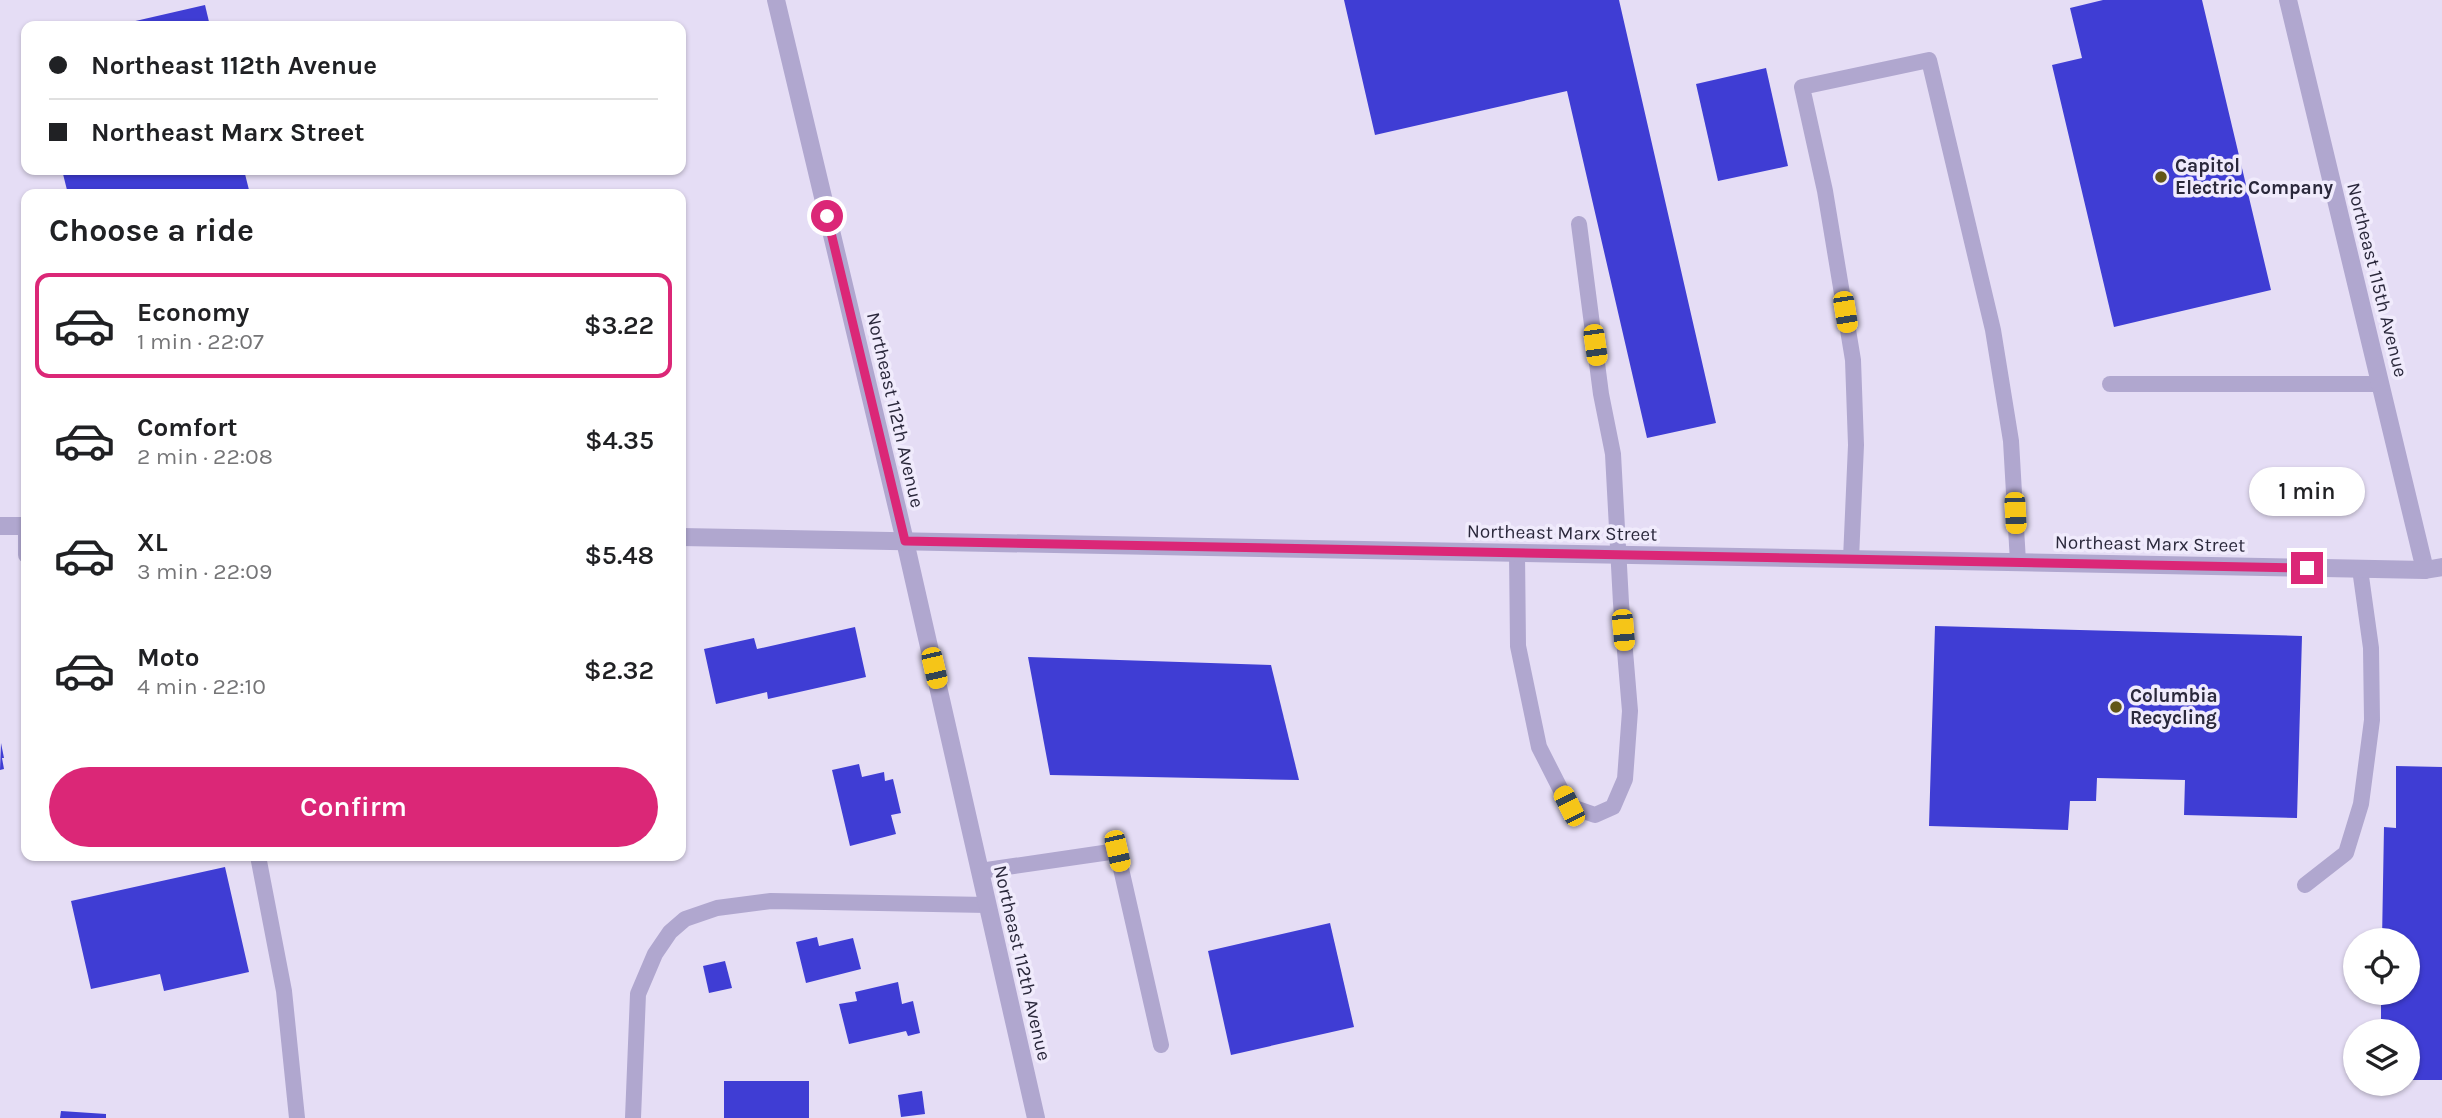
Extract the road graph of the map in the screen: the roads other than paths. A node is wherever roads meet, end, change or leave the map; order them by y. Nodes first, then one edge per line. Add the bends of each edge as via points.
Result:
1 (776, 0) edge
2 (2288, 0) edge
3 (1579, 224) dead end
4 (2110, 384) dead end
5 (2380, 384) junction
6 (0, 526) edge
7 (21, 526) edge
8 (686, 537) edge
9 (905, 541) junction
10 (1517, 552) junction
11 (1619, 555) junction
12 (1851, 559) junction
13 (2018, 562) junction
14 (2434, 568) edge
15 (2360, 569) junction
16 (259, 861) edge
17 (980, 871) junction
18 (2305, 886) dead end
19 (987, 905) junction
20 (1161, 1045) dead end
21 (297, 1118) edge
22 (633, 1118) edge
23 (1036, 1118) edge

1 - 9 street, Northeast 112th Avenue
2 - 5 street, Northeast 115th Avenue
3 - 11 lane via 1613,453
4 - 5 lane
5 - 14 street, Northeast 115th Avenue
6 - 7 street
8 - 9 street, Northeast Marx Street
9 - 10 street, Northeast Marx Street
9 - 17 street, Northeast 112th Avenue
10 - 11 street, Northeast Marx Street
10 - 11 lane via 1518,646 1539,747 1569,806 1595,815 1613,807 1625,779 1630,710
11 - 12 street, Northeast Marx Street
12 - 13 street, Northeast Marx Street
12 - 13 lane via 1856,444 1853,360 1825,191 1802,87 1929,60 1993,330 2011,440
13 - 15 street, Northeast Marx Street
14 - 15 street, Northeast Marx Street
15 - 18 lane via 2371,648 2372,720 2361,804 2346,853
16 - 21 lane via 284,992
17 - 19 street, Northeast 112th Avenue
17 - 20 lane via 1117,851
19 - 22 lane via 771,901 717,908 685,919 655,954 638,994
19 - 23 street, Northeast 112th Avenue

